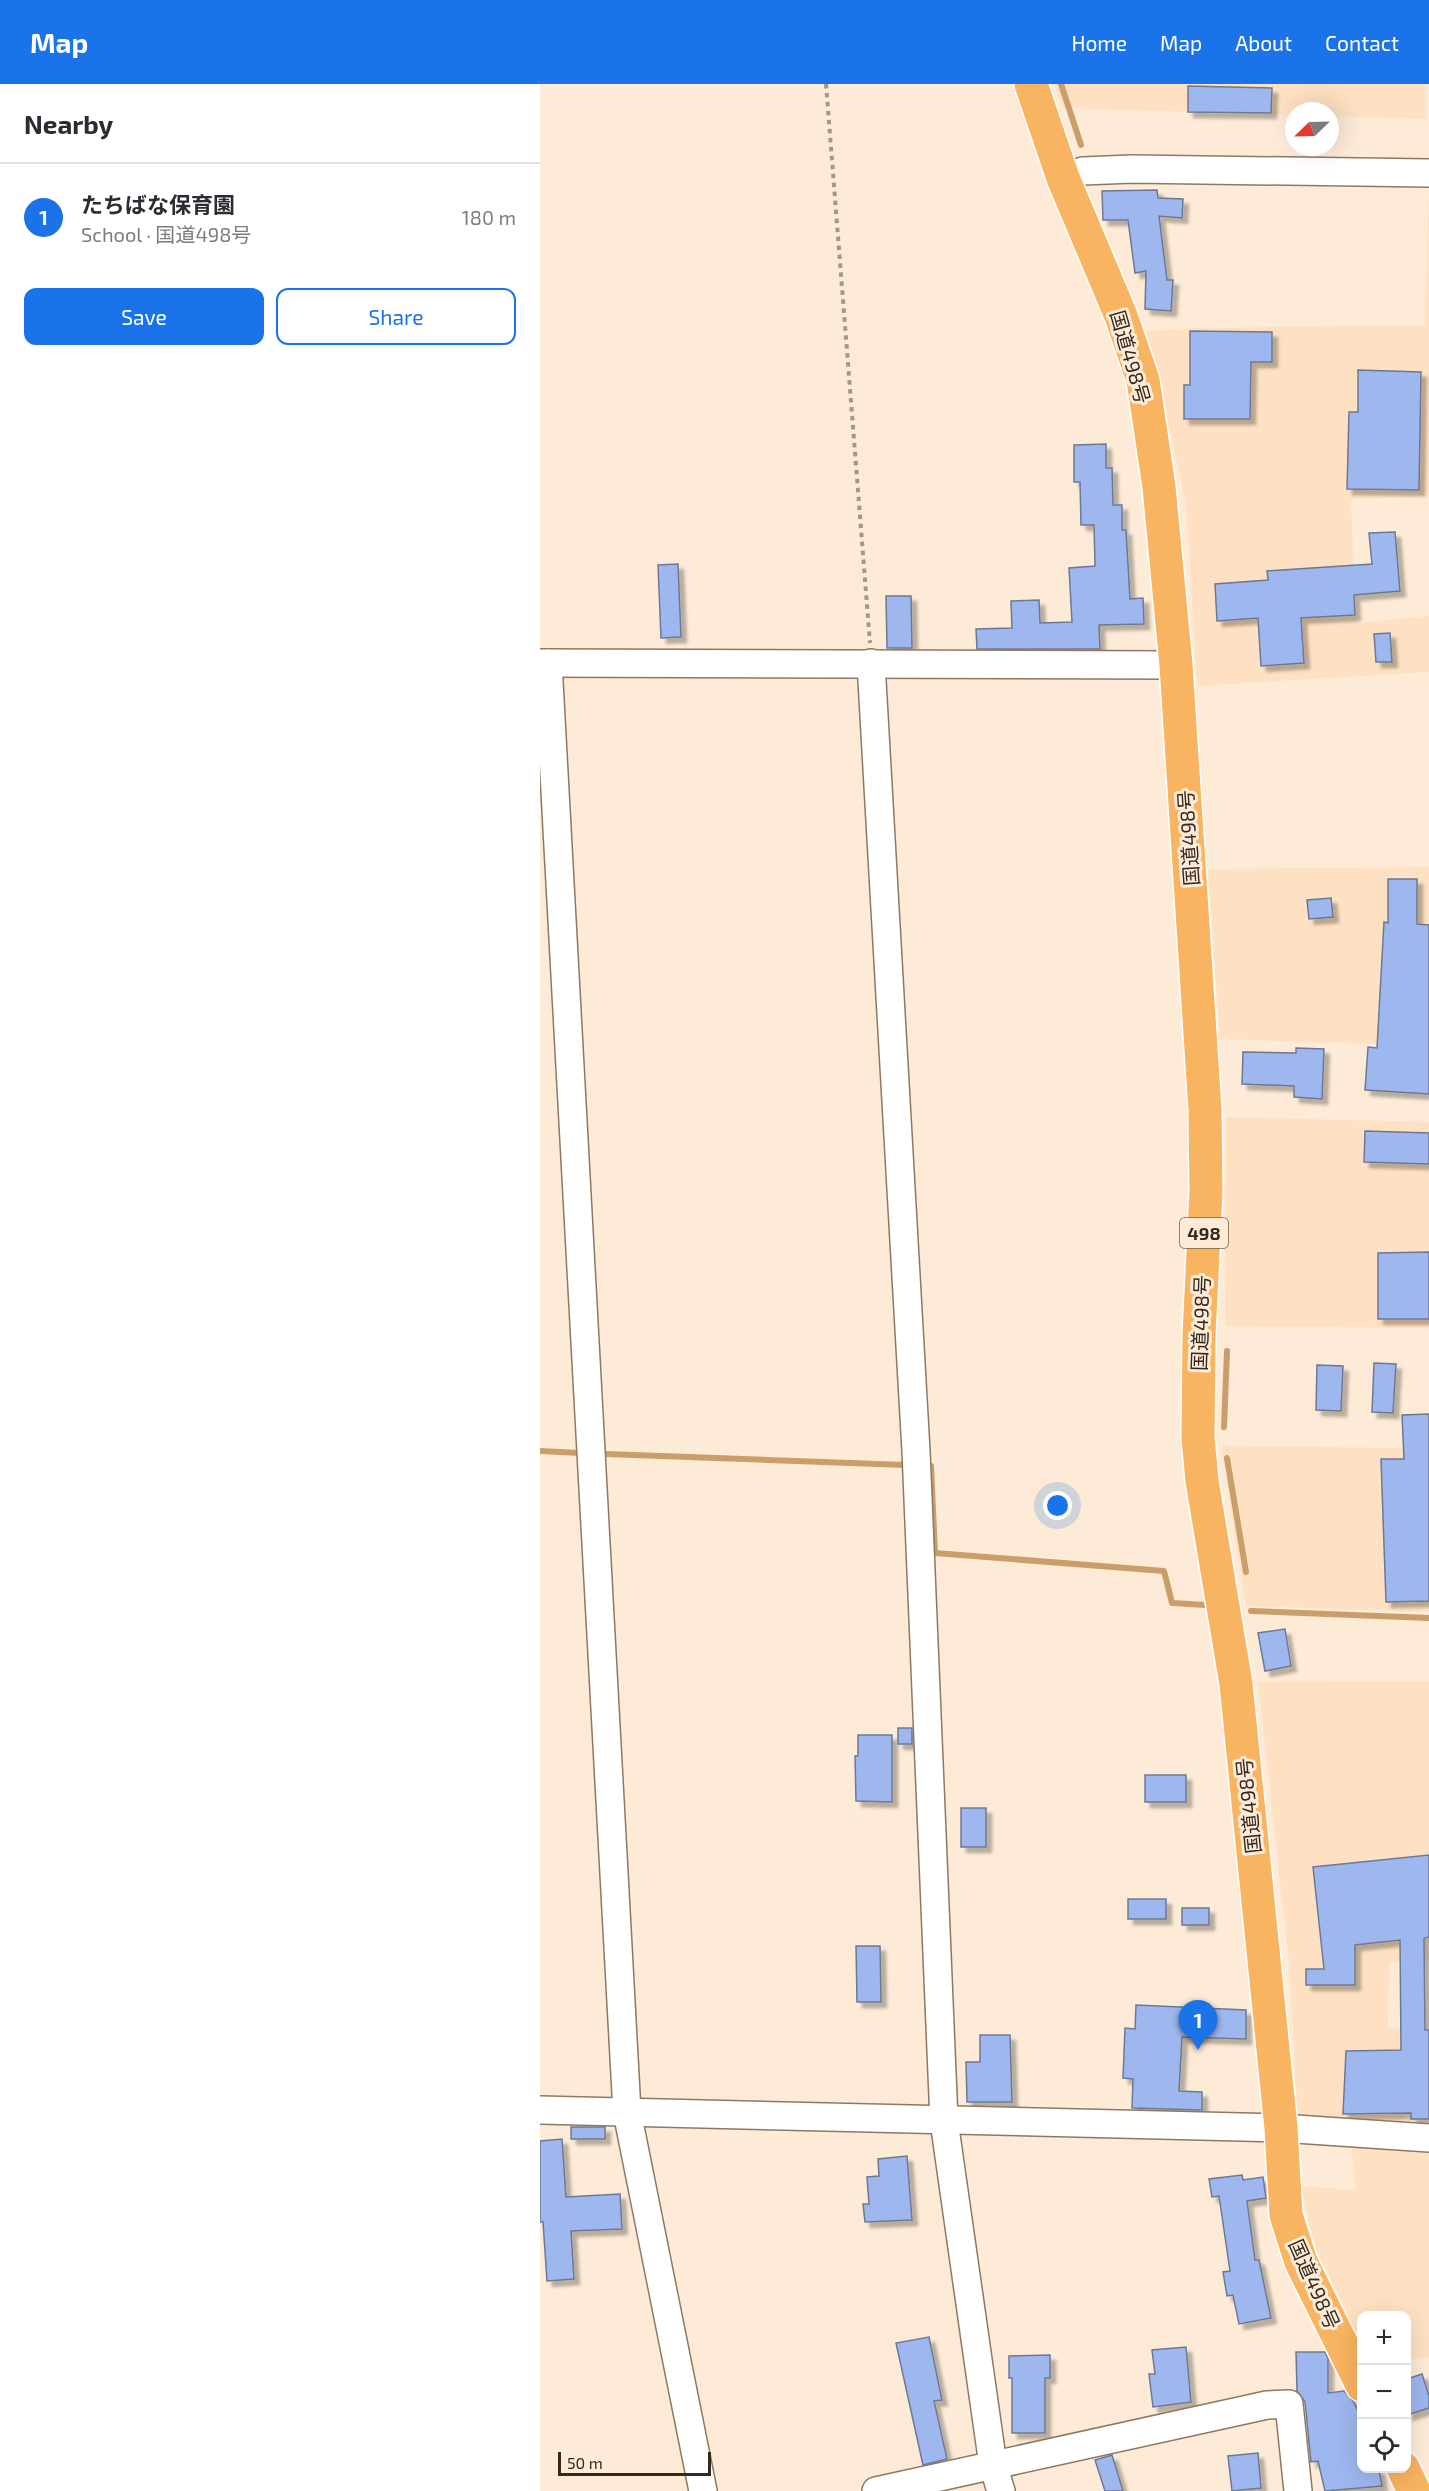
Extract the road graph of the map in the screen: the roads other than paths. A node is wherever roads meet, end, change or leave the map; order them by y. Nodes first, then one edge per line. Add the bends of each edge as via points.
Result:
1 (1031, 84) edge
2 (1429, 173) edge
3 (1063, 178) junction
4 (544, 663) edge
5 (871, 663) junction
6 (1176, 665) junction
7 (540, 2110) edge
8 (627, 2112) junction
9 (944, 2121) junction
10 (1281, 2128) junction
11 (1429, 2138) edge
12 (1357, 2375) edge
13 (993, 2465) junction
14 (703, 2491) edge
15 (876, 2491) edge
16 (1001, 2491) edge
17 (1298, 2491) edge

1 - 3 highway, 国道498号 / 498
2 - 3 street via 1132,169 1083,171
3 - 6 highway, 国道498号 / 498 via 1121,316 1143,380 1159,487
4 - 5 street
4 - 8 street
5 - 6 street
5 - 9 street via 916,1451
6 - 10 highway, 国道498号 / 498 via 1205,1110 1198,1438 1236,1684
7 - 8 street
8 - 9 street
8 - 14 street
9 - 10 street
9 - 13 street
10 - 11 street
10 - 12 highway, 国道498号 / 498 via 1289,2224 1301,2262
13 - 15 street
13 - 16 street
13 - 17 street via 1267,2405 1289,2404

